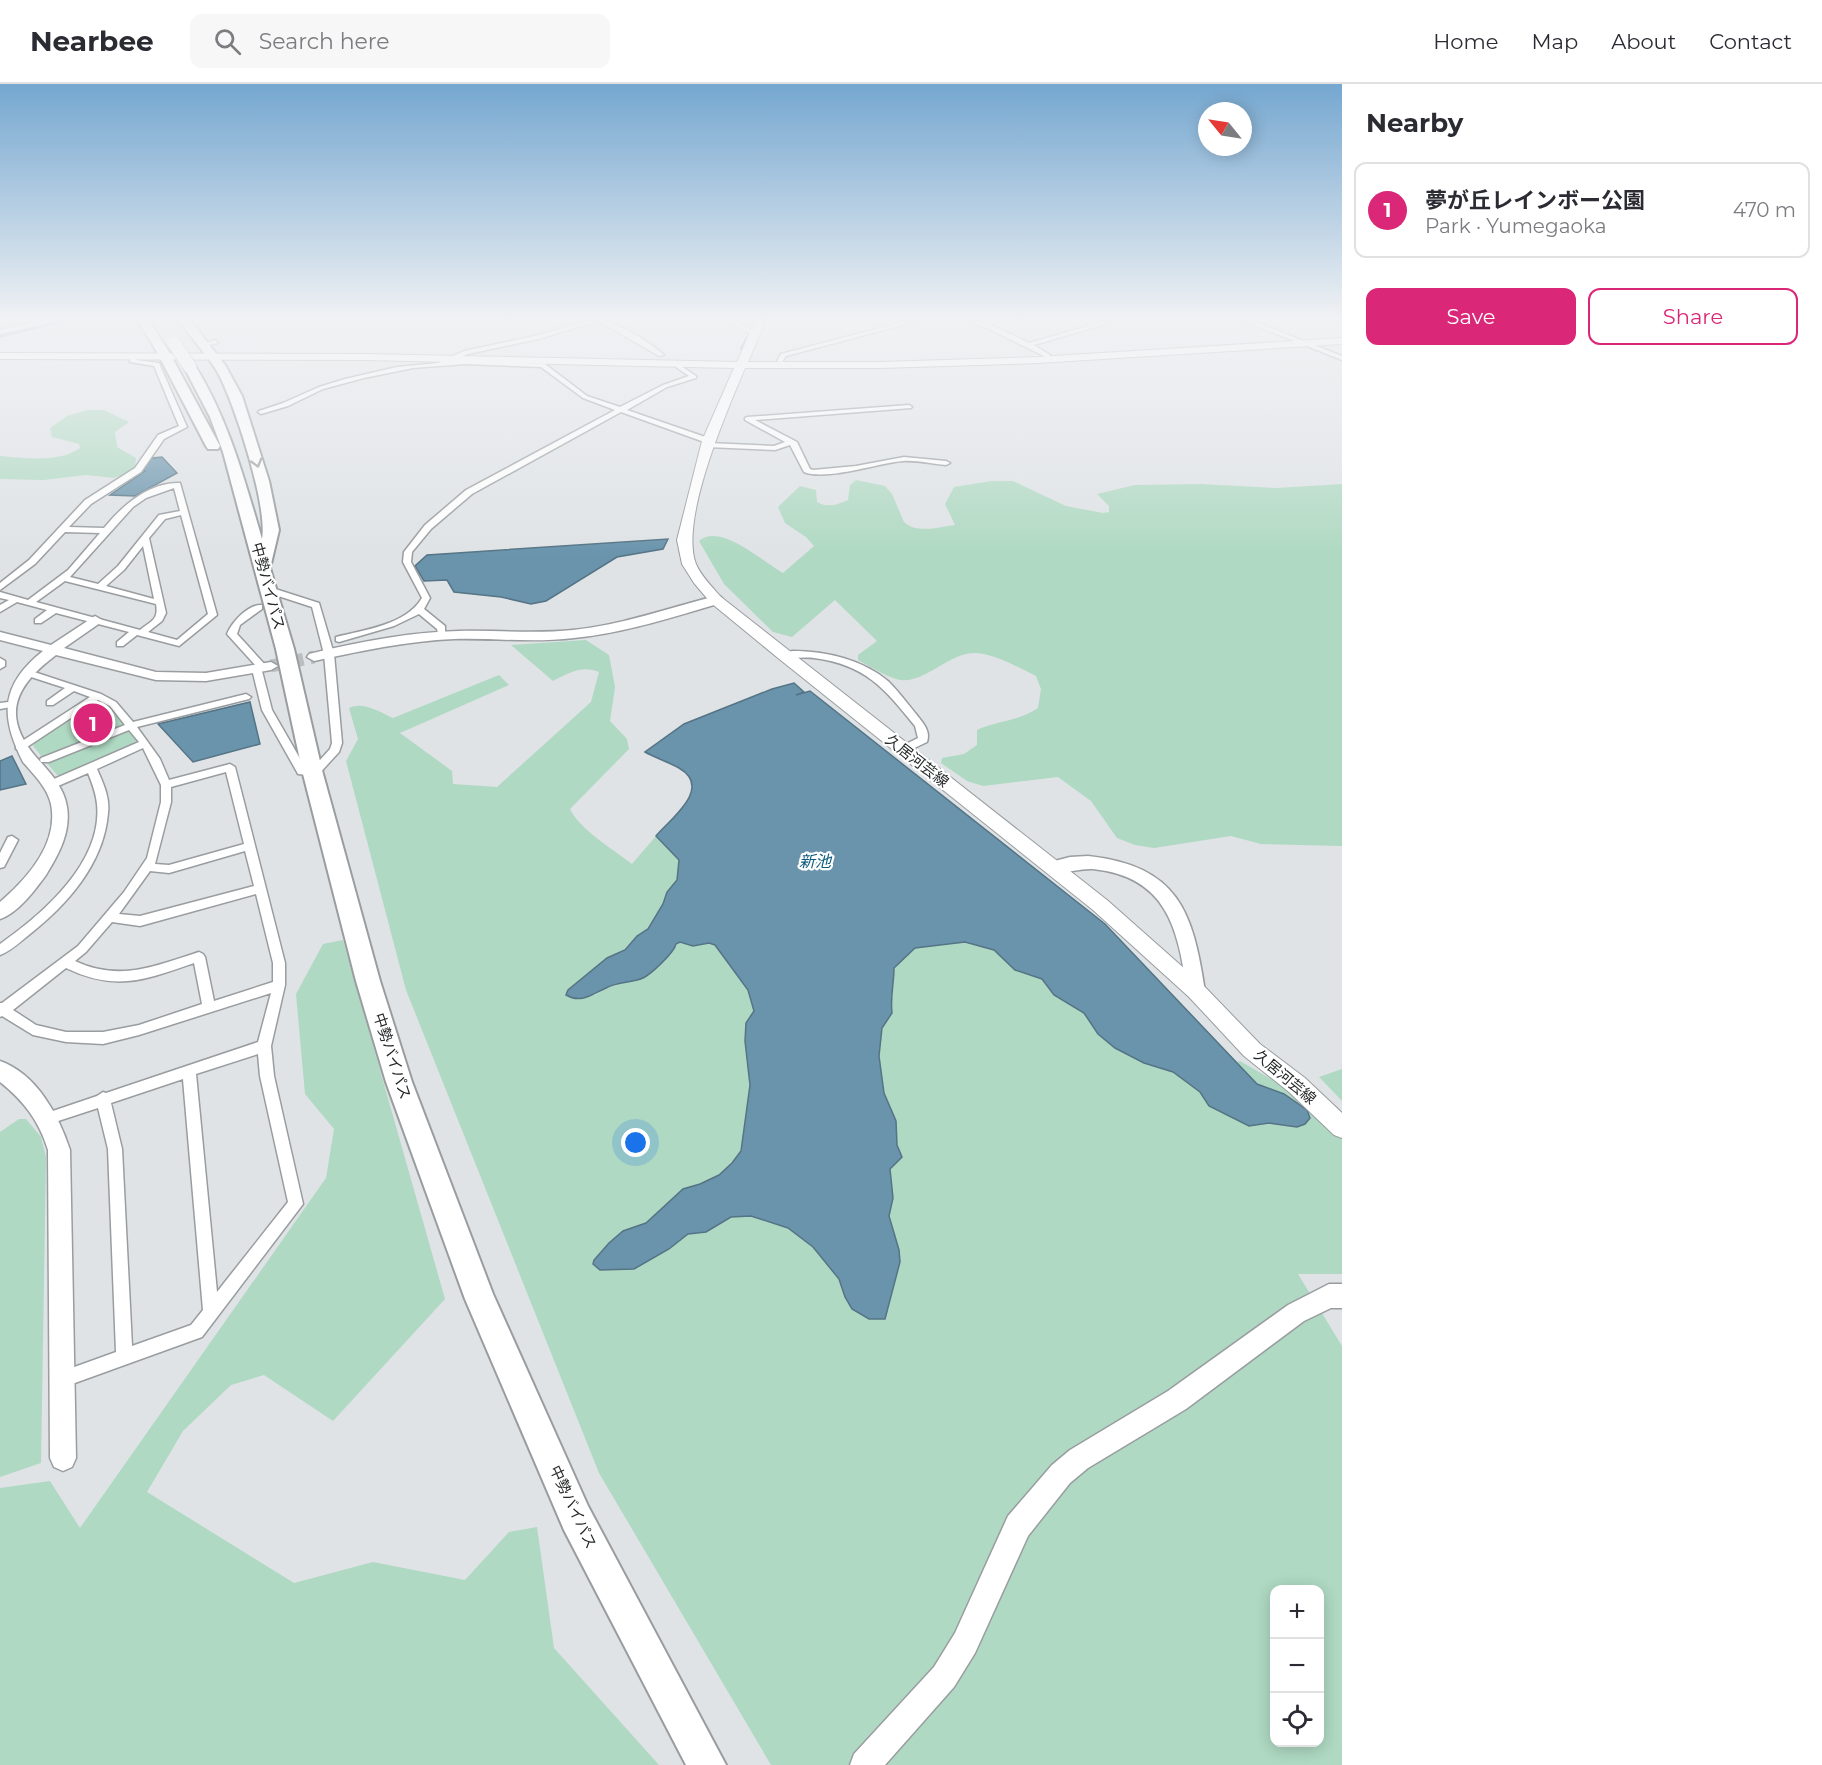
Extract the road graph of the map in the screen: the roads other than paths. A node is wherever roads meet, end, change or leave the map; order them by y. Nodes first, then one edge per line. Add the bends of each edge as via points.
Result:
1 (171, 397) edge
2 (187, 397) edge
3 (213, 397) edge
4 (303, 397) edge
5 (586, 397) edge
6 (644, 397) edge
7 (727, 397) edge
8 (909, 407) dead end
9 (621, 410) junction
10 (261, 412) dead end
11 (791, 442) junction
12 (708, 443) junction
13 (946, 463) dead end
14 (184, 512) junction
15 (62, 529) junction
16 (107, 531) junction
17 (145, 538) junction
18 (64, 578) junction
19 (0, 587) edge
20 (100, 587) junction
21 (264, 590) junction
22 (0, 596) edge
23 (15, 600) junction
24 (716, 600) junction
25 (29, 603) junction
26 (161, 603) junction
27 (54, 610) junction
28 (419, 610) junction
29 (1, 611) edge
30 (95, 620) junction
31 (38, 622) dead end
32 (139, 632) junction
33 (0, 636) edge
34 (442, 636) junction
35 (339, 639) dead end
36 (358, 641) junction
37 (179, 643) junction
38 (120, 644) dead end
39 (54, 651) junction
40 (167, 653) dead end
41 (329, 654) junction
42 (783, 655) junction
43 (314, 657) tunnel mouth
44 (0, 661) edge
45 (0, 666) edge
46 (264, 668) junction
47 (28, 673) junction
48 (74, 687) junction
49 (98, 696) junction
50 (246, 698) dead end
51 (50, 703) dead end
52 (4, 706) edge
53 (131, 726) junction
54 (145, 743) junction
55 (20, 747) junction
56 (902, 750) junction
57 (45, 760) dead end
58 (91, 768) junction
59 (313, 774) junction
60 (166, 784) junction
61 (51, 785) junction
62 (0, 843) edge
63 (249, 846) junction
64 (0, 864) edge
65 (147, 867) junction
66 (1053, 867) junction
67 (260, 889) junction
68 (0, 912) edge
69 (110, 917) junction
70 (0, 950) edge
71 (66, 962) junction
72 (279, 985) junction
73 (1196, 991) junction
74 (209, 1008) junction
75 (1, 1010) edge
76 (264, 1046) junction
77 (0, 1070) edge
78 (189, 1070) junction
79 (103, 1098) junction
80 (49, 1118) junction
81 (1342, 1128) edge
82 (1342, 1296) edge
83 (211, 1312) junction
84 (124, 1357) junction
85 (61, 1380) junction
86 (63, 1458) dead end
87 (707, 1765) edge
88 (865, 1765) edge

1 - 15 street via 183,427 161,437 141,467 93,498
2 - 21 highway via 218,456
3 - 21 highway, 中勢バイパス
4 - 10 street
5 - 9 street
6 - 9 street
7 - 12 main road, 久居河芸線
8 - 11 street via 746,418
9 - 12 street
9 - 28 street via 469,492 428,527 408,552 410,572 426,598
11 - 12 street via 774,448
11 - 13 street via 812,472 904,459
12 - 24 main road, 久居河芸線 via 684,540 689,564
14 - 16 street via 177,485 156,489 127,508
14 - 17 street via 162,517
14 - 37 street via 213,615
15 - 16 street
15 - 19 street via 22,571
16 - 18 street
17 - 20 street
17 - 26 street
18 - 20 street
18 - 25 street
20 - 26 street
21 - 41 street via 316,605
21 - 46 street via 232,634
21 - 59 highway, 中勢バイパス
22 - 23 street
23 - 25 street
23 - 29 street
24 - 34 street via 645,621 589,632
24 - 42 main road, 久居河芸線
25 - 27 street
26 - 32 street via 162,615
27 - 30 street
27 - 31 street
28 - 34 street via 442,628
28 - 36 street
30 - 32 street
30 - 39 street
32 - 37 street
32 - 38 street
33 - 39 street
34 - 36 street
35 - 36 street
36 - 41 street
37 - 40 street
39 - 46 street via 156,676 206,677
39 - 47 street
41 - 43 street
41 - 59 street via 337,743
42 - 56 main road, 久居河芸線
42 - 56 street via 801,653 843,662 879,679 923,732 923,740
44 - 45 street
46 - 59 street via 267,710 302,772
47 - 48 street
47 - 52 street
48 - 49 street
48 - 51 street
49 - 53 street via 112,704
49 - 55 street
50 - 53 street
52 - 55 street
53 - 54 street
53 - 57 street
54 - 58 street
54 - 60 street
55 - 61 street
56 - 66 main road, 久居河芸線
58 - 61 street
58 - 70 street via 101,793 103,813 92,852 63,896 40,920
59 - 87 highway, 中勢バイパス via 399,1082 480,1299 576,1518
60 - 63 street via 230,767
60 - 65 street via 164,814
61 - 68 street via 59,809 57,836 47,860
62 - 64 street via 12,840
63 - 65 street via 169,869
63 - 67 street
65 - 69 street
66 - 73 main road, 久居河芸線
66 - 73 street via 1082,862 1110,865 1153,884 1178,915
67 - 69 street via 152,919 130,921
67 - 72 street via 279,963
69 - 71 street
71 - 74 street via 97,977 122,978 199,957
71 - 75 street
72 - 74 street
72 - 76 street
73 - 81 main road, 久居河芸線 via 1252,1050 1297,1085
74 - 75 street via 122,1035 88,1038 33,1030
76 - 78 street
76 - 83 street via 267,1076 296,1204
77 - 80 street via 24,1089
78 - 79 street
78 - 83 street
79 - 80 street
79 - 84 street via 115,1149
80 - 85 street via 61,1163
82 - 88 street via 1329,1296 1296,1313 1178,1400 1061,1474 1018,1526 965,1642 944,1677
83 - 84 street via 196,1331
84 - 85 street
85 - 86 street

